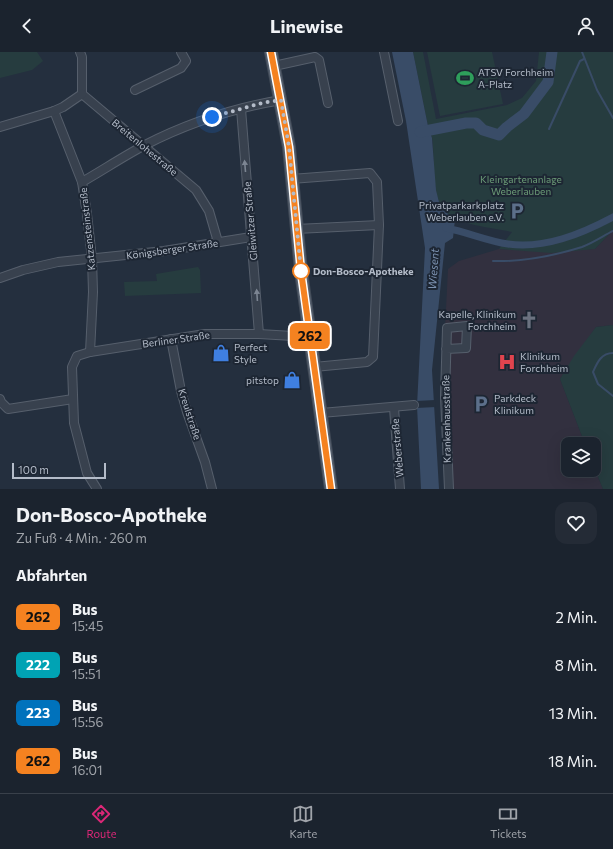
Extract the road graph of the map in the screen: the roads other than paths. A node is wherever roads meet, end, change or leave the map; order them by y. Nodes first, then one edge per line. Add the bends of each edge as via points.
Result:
1 (80, 52) edge
2 (181, 52) edge
3 (271, 52) edge
4 (384, 52) edge
5 (274, 66) junction
6 (135, 90) dead end
7 (82, 94) junction
8 (281, 100) junction
9 (328, 103) dead end
10 (241, 109) junction
11 (54, 111) junction
12 (398, 121) dead end
13 (0, 128) edge
14 (144, 145) junction
15 (291, 179) junction
16 (82, 182) junction
17 (379, 225) junction
18 (296, 229) junction
19 (251, 237) junction
20 (218, 242) junction
21 (92, 259) junction
22 (0, 278) edge
23 (260, 334) junction
24 (310, 337) junction
25 (170, 339) junction
26 (446, 349) dead end
27 (90, 352) junction
28 (314, 367) junction
29 (0, 399) edge
30 (73, 399) junction
31 (414, 405) dead end
32 (394, 408) junction
33 (321, 414) junction
34 (97, 489) edge
35 (212, 489) edge
36 (328, 489) edge
37 (400, 489) edge
38 (448, 489) edge

1 - 7 street
2 - 6 street via 186,61 181,68
3 - 5 main road
4 - 12 street
5 - 8 main road
5 - 9 street via 315,57 319,60
7 - 11 street
7 - 14 street, Breitenlohestraße
8 - 10 street
8 - 15 main road via 289,147
10 - 14 street via 184,127
19 -> 10 street, Gleiwitzer Straße
11 - 13 street
11 - 16 street, Katzensteinstraße
14 - 16 street
14 - 20 street, Breitenlohestraße via 196,190 208,211
15 - 17 street via 370,174 376,182
15 - 18 main road
16 - 21 street, Katzensteinstraße
17 - 18 street
17 - 28 street via 373,357 367,362
18 - 24 main road
19 - 20 street, Königsberger Straße
23 -> 19 street, Gleiwitzer Straße
20 - 21 street, Königsberger Straße
21 - 22 street, Königsberger Straße via 58,262
21 - 27 street, Katzensteinstraße
23 - 24 street, Berliner Straße
23 - 25 street, Berliner Straße via 205,334
24 - 28 main road
25 - 27 street, Berliner Straße
25 - 35 street, Kreulstraße via 181,391
26 - 38 street, Krankenhausstraße
27 - 30 street via 77,356 72,367
28 - 33 main road
29 - 30 street via 8,409
30 - 34 street via 74,423 87,473
31 - 32 street, Weberstraße
32 - 33 street, Weberstraße
32 - 37 street, Weberstraße
33 - 36 main road

